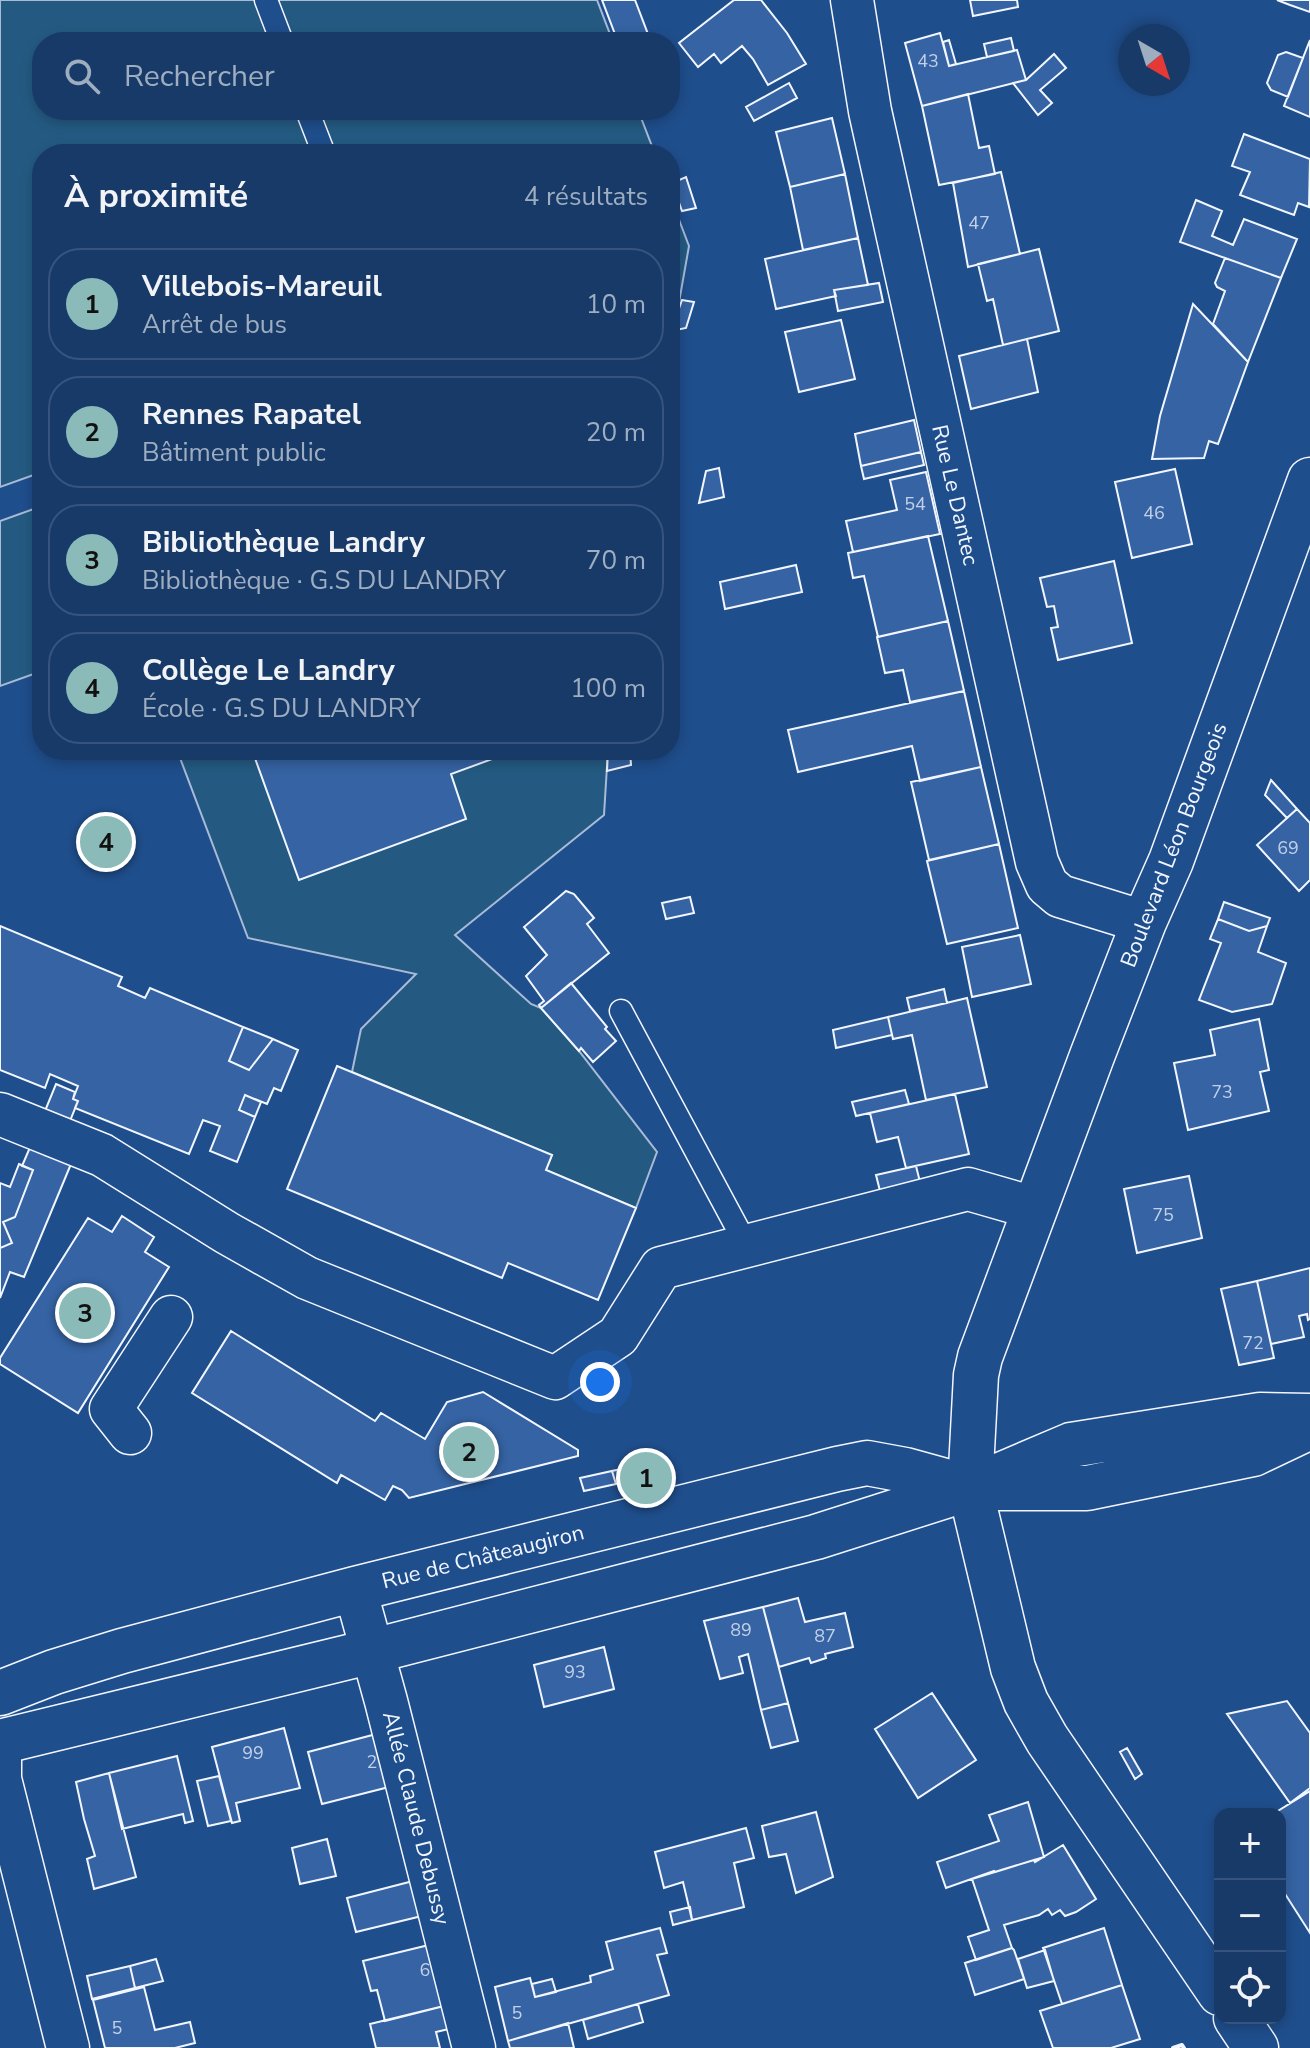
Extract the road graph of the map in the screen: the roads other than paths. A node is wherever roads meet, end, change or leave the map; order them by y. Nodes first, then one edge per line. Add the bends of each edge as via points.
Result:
1 (266, 0) edge
2 (852, 0) edge
3 (278, 32) edge
4 (311, 120) edge
5 (320, 144) edge
6 (1310, 480) edge
7 (1144, 922) junction
8 (621, 1011) dead end
9 (0, 1114) edge
10 (1034, 1208) junction
11 (747, 1246) junction
12 (171, 1317) dead end
13 (1310, 1416) edge
14 (1310, 1427) edge
15 (130, 1433) dead end
16 (970, 1488) junction
17 (355, 1589) junction
18 (373, 1651) junction
19 (0, 1693) edge
20 (0, 1742) edge
21 (1214, 1984) edge
22 (1240, 2024) edge
23 (68, 2048) edge
24 (474, 2048) edge
25 (1256, 2048) edge

1 - 3 lane
2 - 7 street, Rue Le Dantec via 870,111 1037,862 1047,885 1060,896
4 - 5 lane
6 - 7 main road, Boulevard Léon Bourgeois
7 - 10 main road, Boulevard Léon Bourgeois
8 - 11 lane
9 - 11 street via 102,1155 307,1278 555,1378 618,1336 661,1268
10 - 11 street via 968,1189
10 - 16 main road, Boulevard Léon Bourgeois via 980,1357
12 - 15 street via 111,1409
13 - 16 main road, Rue de Châteaugiron via 1260,1415 1071,1445
14 - 16 main road, Rue de Châteaugiron via 1253,1454 1087,1488
16 - 17 main road, Rue de Châteaugiron via 867,1463
16 - 18 main road, Rue de Châteaugiron via 816,1537
16 - 21 main road, Boulevard Léon Bourgeois via 1026,1702
17 - 18 street, Allée Claude Debussy
17 - 19 main road, Rue de Châteaugiron via 122,1651
18 - 20 main road, Rue de Châteaugiron
18 - 24 street, Allée Claude Debussy
20 - 23 street via 0,1779
22 - 25 main road

